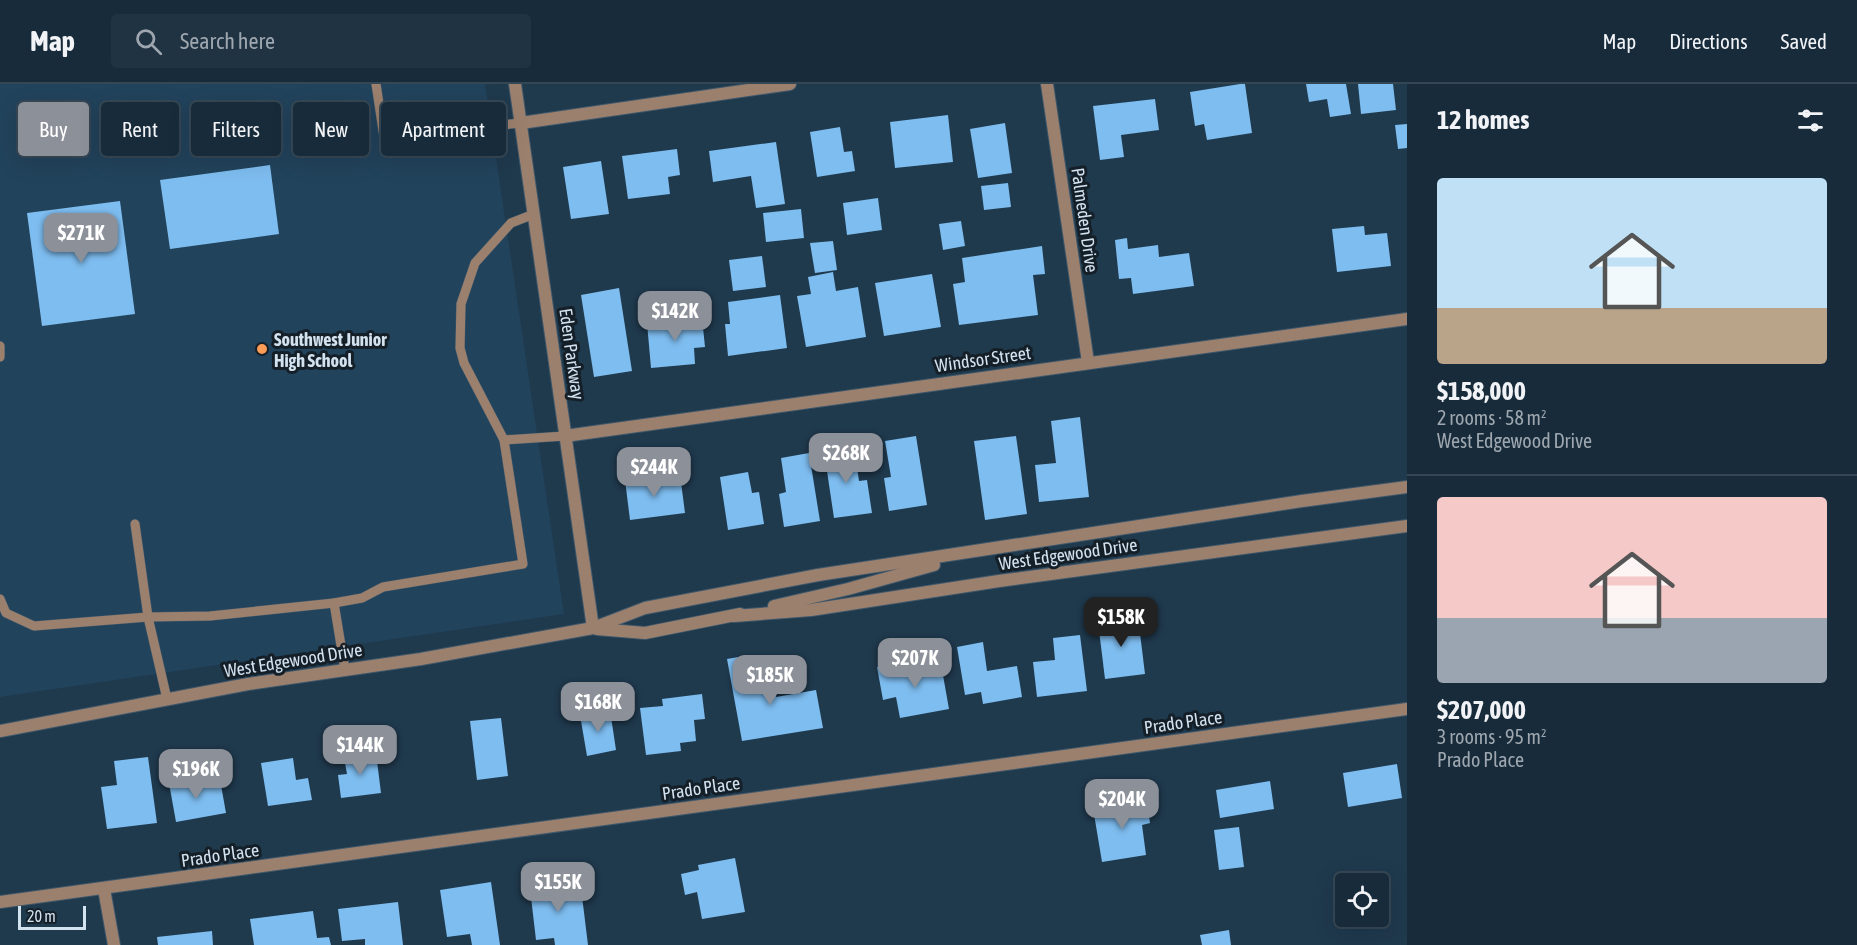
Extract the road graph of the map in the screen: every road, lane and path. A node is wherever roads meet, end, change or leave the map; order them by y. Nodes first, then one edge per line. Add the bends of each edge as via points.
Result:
1 (376, 84) edge
2 (515, 84) edge
3 (790, 84) edge
4 (1047, 84) edge
5 (521, 123) junction
6 (534, 214) junction
7 (1407, 318) edge
8 (0, 346) edge
9 (0, 357) edge
10 (1088, 362) junction
11 (565, 436) junction
12 (504, 440) junction
13 (1407, 487) edge
14 (135, 524) dead end
15 (1407, 526) edge
16 (980, 552) junction
17 (0, 599) edge
18 (334, 603) junction
19 (734, 616) junction
20 (148, 618) junction
21 (593, 628) junction
22 (345, 670) junction
23 (167, 699) junction
24 (1407, 709) edge
25 (0, 731) edge
26 (104, 889) junction
27 (0, 903) edge
28 (114, 945) edge

1 - 5 lane via 384,137
2 - 5 street, Eden Parkway
3 - 5 street
4 - 10 street, Palmeden Drive
5 - 6 street, Eden Parkway
6 - 11 street, Eden Parkway
6 - 12 lane via 511,223 476,263 460,304 464,363
7 - 10 street, Windsor Street
8 - 9 lane
10 - 11 street, Windsor Street
11 - 12 lane
11 - 21 street, Eden Parkway
12 - 18 lane via 524,564 383,588 362,598
13 - 16 street, West Edgewood Drive
14 - 20 lane
15 - 19 street, West Edgewood Drive via 811,609
16 - 19 street, West Edgewood Drive
16 - 21 street, West Edgewood Drive via 818,575 645,608
17 - 20 lane via 6,613 34,626
18 - 20 lane
18 - 22 lane
19 - 21 street, West Edgewood Drive via 645,633
20 - 23 lane
21 - 22 street, West Edgewood Drive
22 - 23 street, West Edgewood Drive
23 - 25 street, West Edgewood Drive
24 - 26 street, Prado Place
26 - 27 street, Prado Place
26 - 28 street

